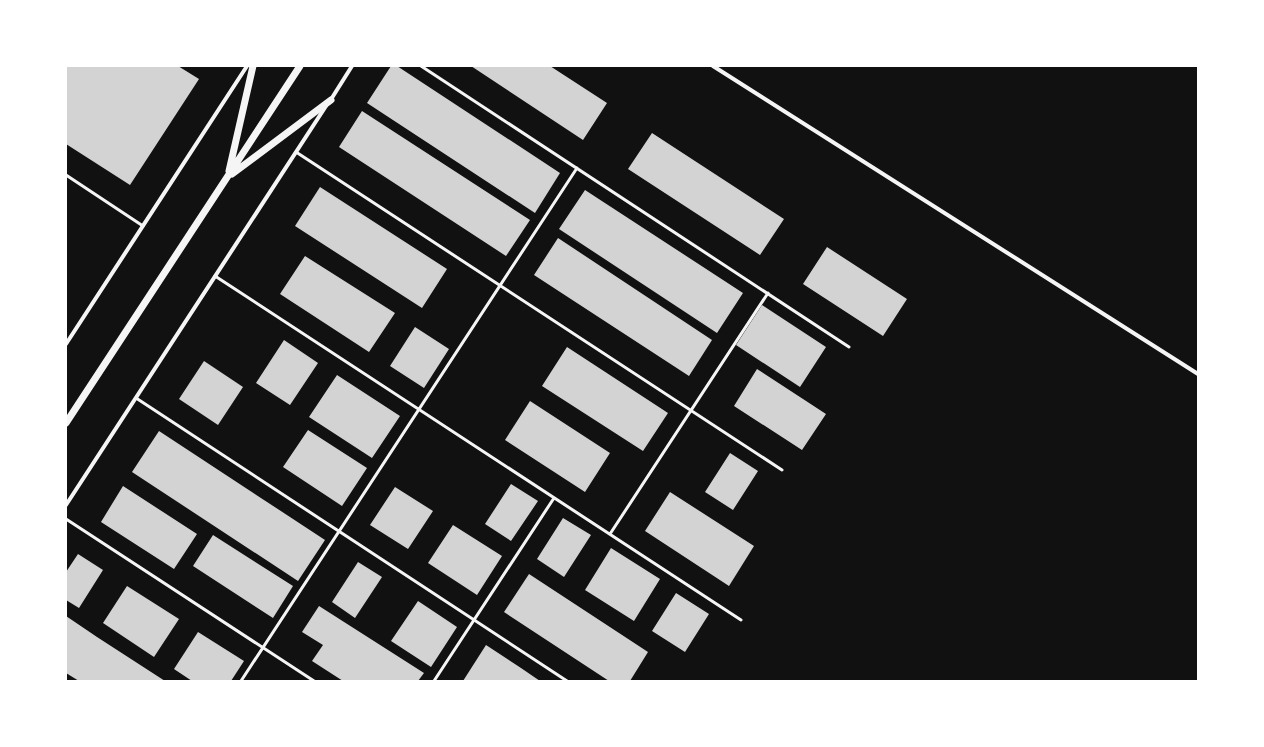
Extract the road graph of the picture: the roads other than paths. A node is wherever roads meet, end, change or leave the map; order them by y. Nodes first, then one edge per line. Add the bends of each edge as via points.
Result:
1 (247, 66) edge
2 (253, 66) edge
3 (300, 66) edge
4 (352, 66) edge
5 (421, 66) edge
6 (713, 66) edge
7 (330, 100) junction
8 (296, 152) junction
9 (577, 168) junction
10 (66, 175) edge
11 (227, 177) junction
12 (143, 226) junction
13 (216, 276) junction
14 (500, 286) junction
15 (768, 293) junction
16 (66, 344) edge
17 (849, 346) dead end
18 (1198, 374) edge
19 (136, 398) junction
20 (419, 409) junction
21 (691, 411) junction
22 (66, 423) edge
23 (782, 470) dead end
24 (554, 498) junction
25 (66, 505) edge
26 (66, 518) edge
27 (339, 531) junction
28 (610, 534) junction
29 (474, 620) junction
30 (741, 620) dead end
31 (263, 647) junction
32 (241, 681) edge
33 (314, 681) edge
34 (434, 681) edge
35 (567, 681) edge

1 - 12 street
2 - 11 street
3 - 11 street
4 - 7 street
5 - 9 lane
6 - 18 street
7 - 8 street
7 - 11 street
8 - 13 street
8 - 14 lane
9 - 14 lane
9 - 15 lane
10 - 12 lane
11 - 22 street
12 - 16 street
13 - 19 street
13 - 20 lane
14 - 20 lane
14 - 21 lane
15 - 17 lane
15 - 21 lane
19 - 25 street
19 - 27 lane
20 - 24 lane
20 - 27 lane
21 - 23 lane
21 - 28 lane
24 - 28 lane
24 - 29 lane
26 - 31 lane
27 - 29 lane
27 - 31 lane
28 - 30 lane
29 - 34 lane
29 - 35 lane
31 - 32 lane
31 - 33 lane

